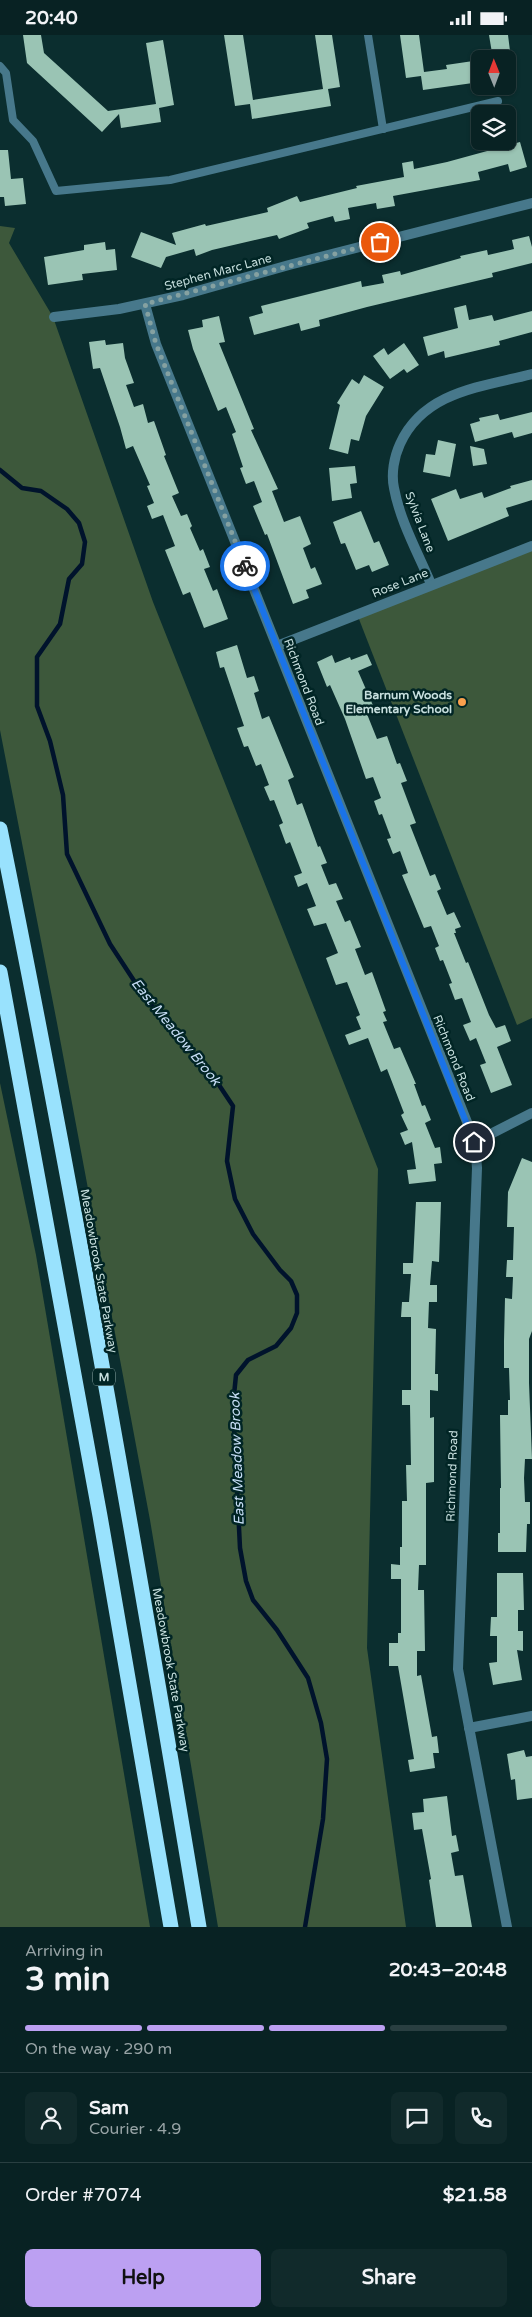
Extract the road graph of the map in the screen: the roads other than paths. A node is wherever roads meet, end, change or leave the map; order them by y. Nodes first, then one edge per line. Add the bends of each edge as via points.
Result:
1 (368, 35) edge
2 (0, 66) edge
3 (498, 101) dead end
4 (383, 129) junction
5 (532, 203) edge
6 (145, 304) junction
7 (54, 317) dead end
8 (532, 374) edge
9 (532, 546) edge
10 (431, 584) junction
11 (277, 646) junction
12 (0, 829) edge
13 (0, 972) edge
14 (532, 1113) edge
15 (474, 1142) junction
16 (532, 1716) edge
17 (468, 1728) junction
18 (171, 1927) edge
19 (199, 1927) edge
20 (507, 1927) edge

1 - 4 lane
2 - 4 lane via 6,73 13,120 33,141 56,191 170,180
3 - 4 lane
5 - 6 street, Stephen Marc Lane
6 - 7 street, Stephen Marc Lane
6 - 11 street, Richmond Road via 156,344
8 - 10 street, Sylvia Lane via 453,395 421,413 406,431 397,451 393,487
9 - 10 street, Rose Lane
10 - 11 street, Rose Lane
11 - 15 street, Richmond Road
12 - 19 highway, Meadowbrook State Parkway / M via 113,1427
13 - 18 highway, M via 100,1516
14 - 15 street
15 - 17 street, Richmond Road via 477,1168 458,1643 458,1669
16 - 17 street
17 - 20 street, Richmond Road

